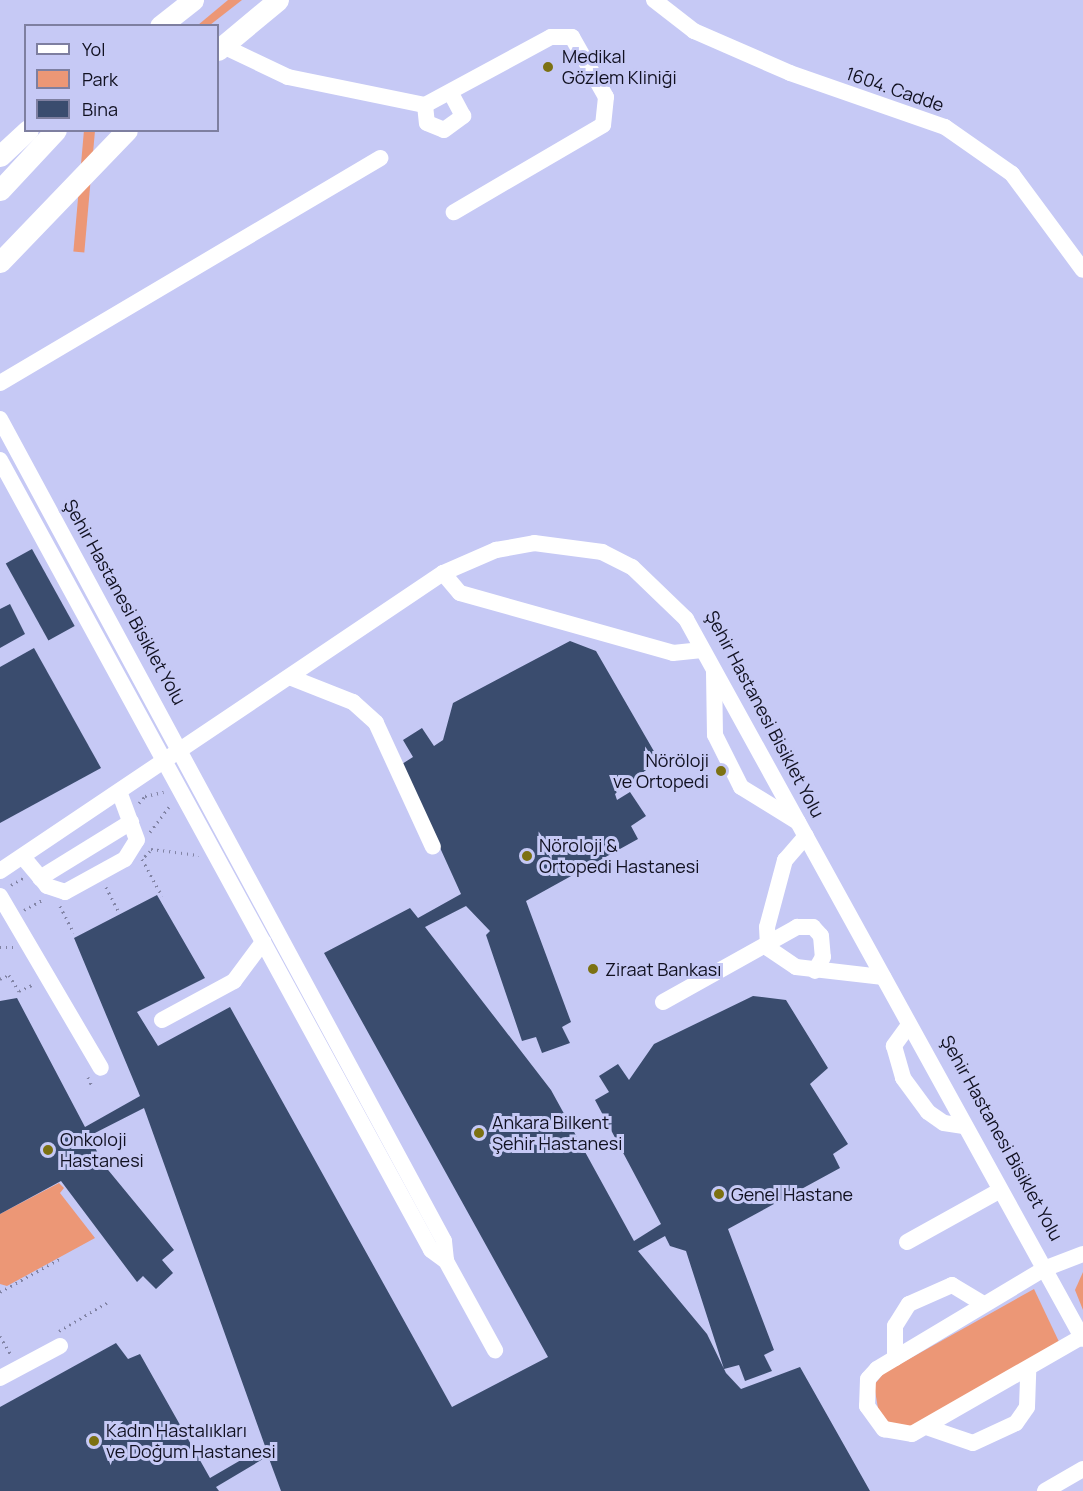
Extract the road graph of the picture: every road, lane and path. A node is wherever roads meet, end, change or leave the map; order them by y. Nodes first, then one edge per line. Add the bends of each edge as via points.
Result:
1 (193, 0) edge
2 (278, 0) edge
3 (654, 0) edge
4 (163, 24) edge
5 (168, 24) edge
6 (220, 48) edge
7 (451, 93) junction
8 (425, 105) junction
9 (26, 132) edge
10 (54, 132) edge
11 (125, 132) edge
12 (0, 156) edge
13 (381, 158) dead end
14 (0, 190) edge
15 (454, 212) dead end
16 (0, 262) edge
17 (1083, 270) edge
18 (0, 383) edge
19 (0, 419) edge
20 (0, 460) edge
21 (443, 573) junction
22 (702, 650) junction
23 (714, 671) junction
24 (292, 678) junction
25 (182, 751) junction
26 (165, 761) junction
27 (158, 793) dead end
28 (120, 794) junction
29 (131, 822) junction
30 (802, 829) junction
31 (433, 847) dead end
32 (150, 851) junction
33 (204, 854) dead end
34 (23, 857) junction
35 (142, 859) junction
36 (132, 865) dead end
37 (0, 871) edge
38 (115, 881) dead end
39 (37, 882) junction
40 (3, 892) edge
41 (162, 896) dead end
42 (44, 898) junction
43 (15, 904) dead end
44 (59, 905) dead end
45 (120, 914) dead end
46 (263, 942) junction
47 (767, 944) junction
48 (815, 971) junction
49 (883, 977) junction
50 (0, 979) edge
51 (38, 982) dead end
52 (663, 1002) dead end
53 (162, 1020) dead end
54 (909, 1025) junction
55 (101, 1068) dead end
56 (964, 1126) junction
57 (999, 1191) junction
58 (907, 1242) dead end
59 (1083, 1254) edge
60 (61, 1258) dead end
61 (446, 1261) junction
62 (1044, 1269) junction
63 (0, 1293) edge
64 (984, 1304) junction
65 (0, 1336) edge
66 (1083, 1337) edge
67 (60, 1346) dead end
68 (495, 1350) dead end
69 (12, 1357) dead end
70 (895, 1358) junction
71 (1028, 1369) junction
72 (0, 1378) edge
73 (929, 1428) junction
74 (1083, 1469) edge
75 (1045, 1491) edge

1 - 4 main road
1 - 5 main road
2 - 6 main road
3 - 17 street, 1604. Cadde via 694,31 790,73 945,128 1012,174
6 - 8 street via 288,77
7 - 8 street
7 - 8 street via 463,116 444,130 427,123
7 - 15 street via 564,34 579,42 608,111 595,132
9 - 12 main road
10 - 14 main road
11 - 16 main road
13 - 18 street
19 - 25 street
20 - 26 street
21 - 22 street via 460,593 673,653
21 - 22 street via 496,550 534,543 602,552 660,591
21 - 24 street
22 - 23 street
23 - 30 street
23 - 30 street via 715,735 741,787
24 - 25 street
24 - 31 street via 353,702 376,723
25 - 26 street
25 - 61 street via 444,1241
26 - 28 street
26 - 46 street
27 - 32 path via 173,794 147,836
28 - 29 street
28 - 34 street
29 - 39 street
29 - 39 street via 136,846 125,859 70,891 53,890
30 - 47 street via 785,861
30 - 49 street
32 - 33 path
32 - 35 path
34 - 37 street
34 - 39 street
35 - 36 path
35 - 41 path
38 - 45 path via 106,887
39 - 40 path
39 - 42 path
40 - 55 street
42 - 43 path via 24,912
42 - 44 path
46 - 53 street via 234,981
46 - 61 street via 431,1250
47 - 48 street via 777,959
47 - 48 street via 797,927 813,927 824,948
47 - 52 street
48 - 49 street
49 - 54 street
50 - 51 path via 9,975 19,992
54 - 56 street
54 - 56 street via 894,1046 903,1078 928,1112 944,1123
56 - 57 street
57 - 58 street
57 - 62 street
59 - 62 street
60 - 63 path
61 - 68 street
62 - 64 street
62 - 66 street
64 - 70 street
64 - 70 street via 952,1285 909,1304 895,1326
65 - 69 path
66 - 71 street
67 - 72 street
70 - 73 street via 867,1379 867,1406 884,1429 898,1435
71 - 73 street
71 - 73 street via 1027,1407 1016,1423 973,1443
74 - 75 street

